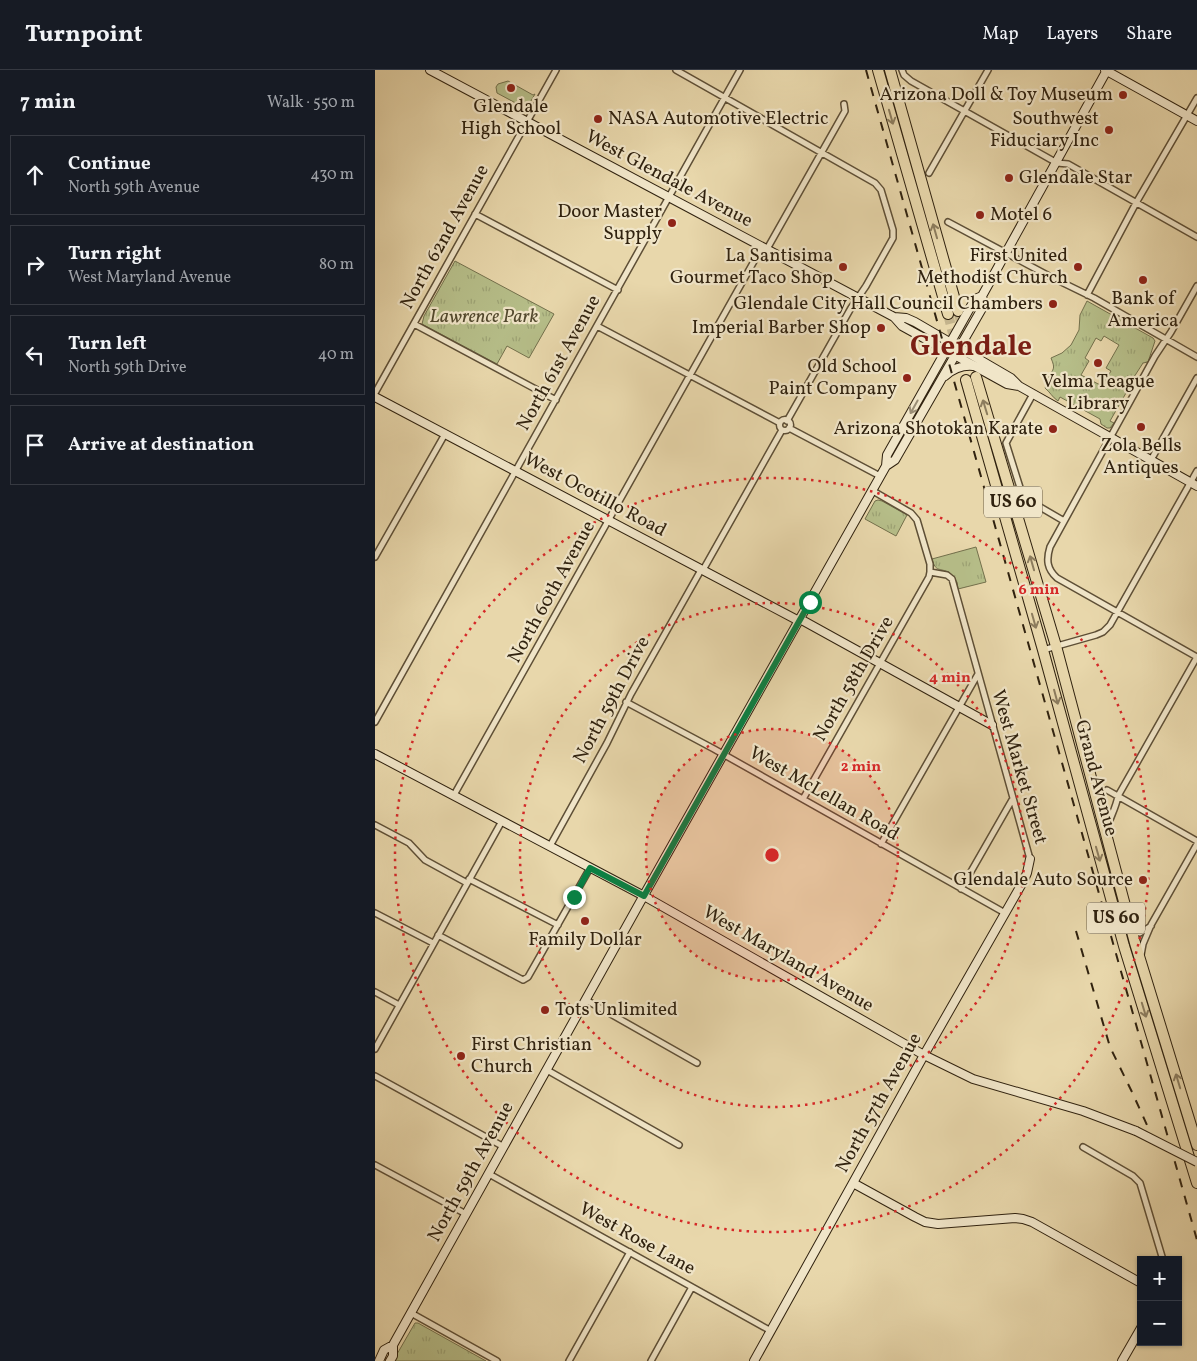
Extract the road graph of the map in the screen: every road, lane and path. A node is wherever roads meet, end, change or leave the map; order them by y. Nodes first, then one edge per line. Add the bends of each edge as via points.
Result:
1 (430, 70) edge
2 (556, 70) edge
3 (676, 70) edge
4 (740, 70) edge
5 (878, 70) edge
6 (890, 70) edge
7 (902, 70) edge
8 (987, 70) edge
9 (1106, 70) edge
10 (725, 98) junction
11 (1197, 98) edge
12 (844, 104) dead end
13 (964, 111) junction
14 (1187, 115) junction
15 (1197, 121) edge
16 (527, 122) junction
17 (821, 152) junction
18 (1057, 163) junction
19 (929, 173) dead end
20 (669, 197) junction
21 (1136, 203) junction
22 (475, 214) junction
23 (948, 222) dead end
24 (1197, 237) edge
25 (765, 248) junction
26 (1006, 254) junction
27 (1197, 286) edge
28 (618, 290) junction
29 (1087, 295) junction
30 (982, 296) junction
31 (858, 298) junction
32 (414, 324) junction
33 (597, 326) junction
34 (1166, 339) junction
35 (948, 346) junction
36 (957, 351) junction
37 (1197, 357) edge
38 (973, 375) junction
39 (690, 376) junction
40 (1197, 378) edge
41 (1019, 386) junction
42 (934, 391) junction
43 (1033, 394) junction
44 (375, 395) edge
45 (555, 400) junction
46 (787, 421) junction
47 (779, 423) junction
48 (789, 428) junction
49 (782, 430) junction
50 (445, 434) junction
51 (1111, 438) junction
52 (1151, 460) junction
53 (886, 466) junction
54 (515, 471) junction
55 (1197, 471) edge
56 (881, 476) junction
57 (1194, 484) edge
58 (873, 491) junction
59 (609, 521) junction
60 (1064, 521) junction
61 (375, 557) edge
62 (702, 570) junction
63 (930, 572) junction
64 (1118, 612) junction
65 (800, 620) junction
66 (1056, 646) junction
67 (1043, 650) junction
68 (1197, 657) edge
69 (880, 663) junction
70 (978, 674) junction
71 (627, 702) junction
72 (959, 707) junction
73 (375, 722) edge
74 (992, 726) junction
75 (375, 754) edge
76 (723, 755) junction
77 (1107, 790) dead end
78 (454, 796) junction
79 (1118, 796) junction
80 (803, 799) junction
81 (1012, 800) junction
82 (502, 821) junction
83 (375, 825) edge
84 (1106, 835) junction
85 (1197, 842) edge
86 (881, 844) junction
87 (550, 846) junction
88 (1030, 859) joint
89 (590, 868) junction
90 (468, 881) junction
91 (961, 889) junction
92 (644, 896) junction
93 (375, 913) edge
94 (1005, 913) junction
95 (1130, 924) junction
96 (558, 925) junction
97 (1151, 925) junction
98 (438, 935) junction
99 (433, 943) junction
100 (1140, 959) junction
101 (375, 992) edge
102 (586, 1000) junction
103 (399, 1005) junction
104 (375, 1049) edge
105 (924, 1055) junction
106 (697, 1063) dead end
107 (547, 1070) junction
108 (375, 1076) edge
109 (1195, 1136) edge
110 (679, 1145) dead end
111 (1197, 1145) edge
112 (504, 1147) junction
113 (1083, 1147) dead end
114 (1197, 1162) edge
115 (375, 1165) edge
116 (489, 1174) junction
117 (853, 1183) junction
118 (1197, 1183) edge
119 (466, 1214) junction
120 (629, 1252) junction
121 (1162, 1256) edge
122 (1137, 1281) edge
123 (692, 1287) junction
124 (411, 1314) junction
125 (771, 1331) junction
126 (1137, 1335) edge
127 (393, 1345) junction
128 (379, 1361) edge
129 (390, 1361) edge
130 (497, 1361) edge
131 (569, 1361) edge
132 (651, 1361) edge
133 (754, 1361) edge
134 (1122, 1361) edge

1 - 16 main road, West Glendale Avenue
2 - 16 street, North 62nd Avenue
3 - 10 street
4 - 10 street, North 61st Avenue
5 -> 6 highway via 953,313
7 - 13 street via 906,78
8 - 13 street
9 - 14 main road
9 - 18 main road, North 59th Avenue
10 - 17 street
10 - 20 street, North 61st Avenue
11 - 14 street
12 - 17 street, North 60th Avenue via 845,111
13 - 18 street
13 - 19 street
14 - 15 main road
14 - 21 street
16 - 20 main road, West Glendale Avenue
16 - 22 street, North 62nd Avenue
17 - 25 street, North 60th Avenue
17 - 31 street via 879,186 893,230 893,238
18 - 21 street via 1068,164
18 - 26 main road, North 59th Avenue
20 - 25 main road, West Glendale Avenue
20 - 28 street, North 61st Avenue
21 - 24 street
21 - 29 street
22 - 28 street
22 - 32 street, North 62nd Avenue
23 - 26 street
25 - 31 main road, West Glendale Avenue
25 - 39 street, North 60th Avenue
26 - 29 street
26 - 30 main road, North 59th Avenue
27 - 34 street
28 - 33 street, North 61st Avenue
29 - 34 street
30 - 35 main road, North 59th Avenue via 975,299
30 - 36 main road, North 59th Avenue via 983,305
31 - 35 main road, West Glendale Avenue via 894,317 902,326
31 - 46 street
32 - 44 street, North 62nd Avenue
32 - 45 street
33 - 39 street
33 - 45 street, North 61st Avenue
34 - 37 street
34 - 51 street
35 - 36 main road, West Glendale Avenue
35 -> 53 main road, North 59th Avenue via 887,455
36 - 38 main road, West Glendale Avenue
36 - 41 main road, West Glendale Avenue via 1011,378
36 - 42 main road, North 59th Avenue
38 - 41 main road, West Glendale Avenue
38 - 42 main road via 966,366 956,368
66 -> 38 highway, Grand Avenue / US 60
38 -> 67 highway, Grand Avenue / US 60
39 - 47 street
39 - 59 street, North 60th Avenue
40 - 52 street
41 - 43 main road, West Glendale Avenue
42 - 53 main road, North 59th Avenue via 895,460
43 - 51 main road, West Glendale Avenue
43 - 60 street via 1005,443 1023,497
44 - 50 main road, West Ocotillo Road
45 - 54 street, North 61st Avenue
46 - 47 street
46 - 48 street
47 - 49 street
48 - 49 street
48 - 56 street
49 - 62 street, North 59th Drive
50 - 54 main road, West Ocotillo Road
50 - 61 street
51 - 52 main road, West Glendale Avenue
51 - 60 street
52 - 57 main road, West Glendale Avenue
53 - 56 main road, North 59th Avenue
54 - 59 main road, West Ocotillo Road
54 - 73 street, North 61st Avenue
55 - 57 street
56 - 58 main road, North 59th Avenue
57 - 64 street
58 - 63 street via 909,511 917,520
58 - 65 main road, North 59th Avenue
59 - 62 main road, West Ocotillo Road
59 - 78 street, North 60th Avenue
60 - 64 street via 1047,555 1051,570 1057,578
62 - 65 main road, West Ocotillo Road
62 - 71 street, North 59th Drive
63 - 69 street, North 58th Drive
63 - 70 street, West Market Street via 952,579
64 - 66 street via 1103,632
64 - 68 street
65 - 69 main road, West Ocotillo Road
65 - 76 main road, North 59th Avenue
66 - 67 street
66 - 84 highway, Grand Avenue / US 60
67 -> 118 highway, Grand Avenue / US 60 via 1124,946
68 - 79 street
69 - 72 main road, West Ocotillo Road
69 - 80 street, North 58th Drive
70 - 72 street
70 - 74 street, West Market Street
71 - 76 street, West McLellan Road
71 - 87 street, North 59th Drive
72 - 74 main road, West Ocotillo Road
72 - 86 street
74 - 81 street, West Market Street
75 - 78 main road, West Maryland Avenue
76 - 80 street, West McLellan Road
76 - 92 main road, North 59th Avenue
77 - 79 street
78 - 82 main road, West Maryland Avenue
79 - 84 street
79 - 85 street
80 - 86 street, West McLellan Road
81 - 88 street, West Market Street
81 - 91 street
82 - 87 main road, West Maryland Avenue
82 - 90 street
83 - 90 street via 409,843 425,860
84 - 95 highway, Grand Avenue / US 60
85 - 97 street
86 - 91 street, West McLellan Road
87 - 89 main road, West Maryland Avenue
88 - 94 main road, North 57th Avenue via 1027,874
89 - 92 main road, West Maryland Avenue
89 - 96 street
90 - 96 street
90 - 98 street
91 - 94 street, West McLellan Road
92 - 102 main road, North 59th Avenue
92 - 105 main road, West Maryland Avenue
93 - 99 street
94 - 105 main road, North 57th Avenue
95 - 97 street via 1135,932 1140,933
95 - 100 highway, Grand Avenue / US 60
96 - 98 street via 528,977 523,980
97 - 100 street
98 - 99 street
99 - 103 street
109 -> 100 highway, Grand Avenue / US 60
101 - 103 street
102 - 106 street
102 - 107 main road, North 59th Avenue
103 - 104 street
105 - 114 main road, West Maryland Avenue, bridge via 973,1080 1087,1112 1136,1131
105 - 117 main road, North 57th Avenue
107 - 110 street
107 - 112 main road, North 59th Avenue
108 - 112 street
109 - 111 highway, Grand Avenue / US 60
112 - 116 main road, North 59th Avenue
113 - 121 street via 1138,1179
115 - 119 street
116 - 119 main road, North 59th Avenue
116 - 120 street, West Rose Lane
117 - 122 main road via 925,1222 1023,1219
117 - 125 main road, North 57th Avenue
119 - 124 main road, North 59th Avenue
120 - 123 street, West Rose Lane
120 - 131 street
123 - 125 street, West Rose Lane
123 - 132 street
124 - 127 main road, North 59th Avenue
124 - 130 street
125 - 133 main road, North 57th Avenue
126 - 134 main road
127 - 128 main road, North 59th Avenue via 384,1350
127 - 129 main road, North 59th Avenue

